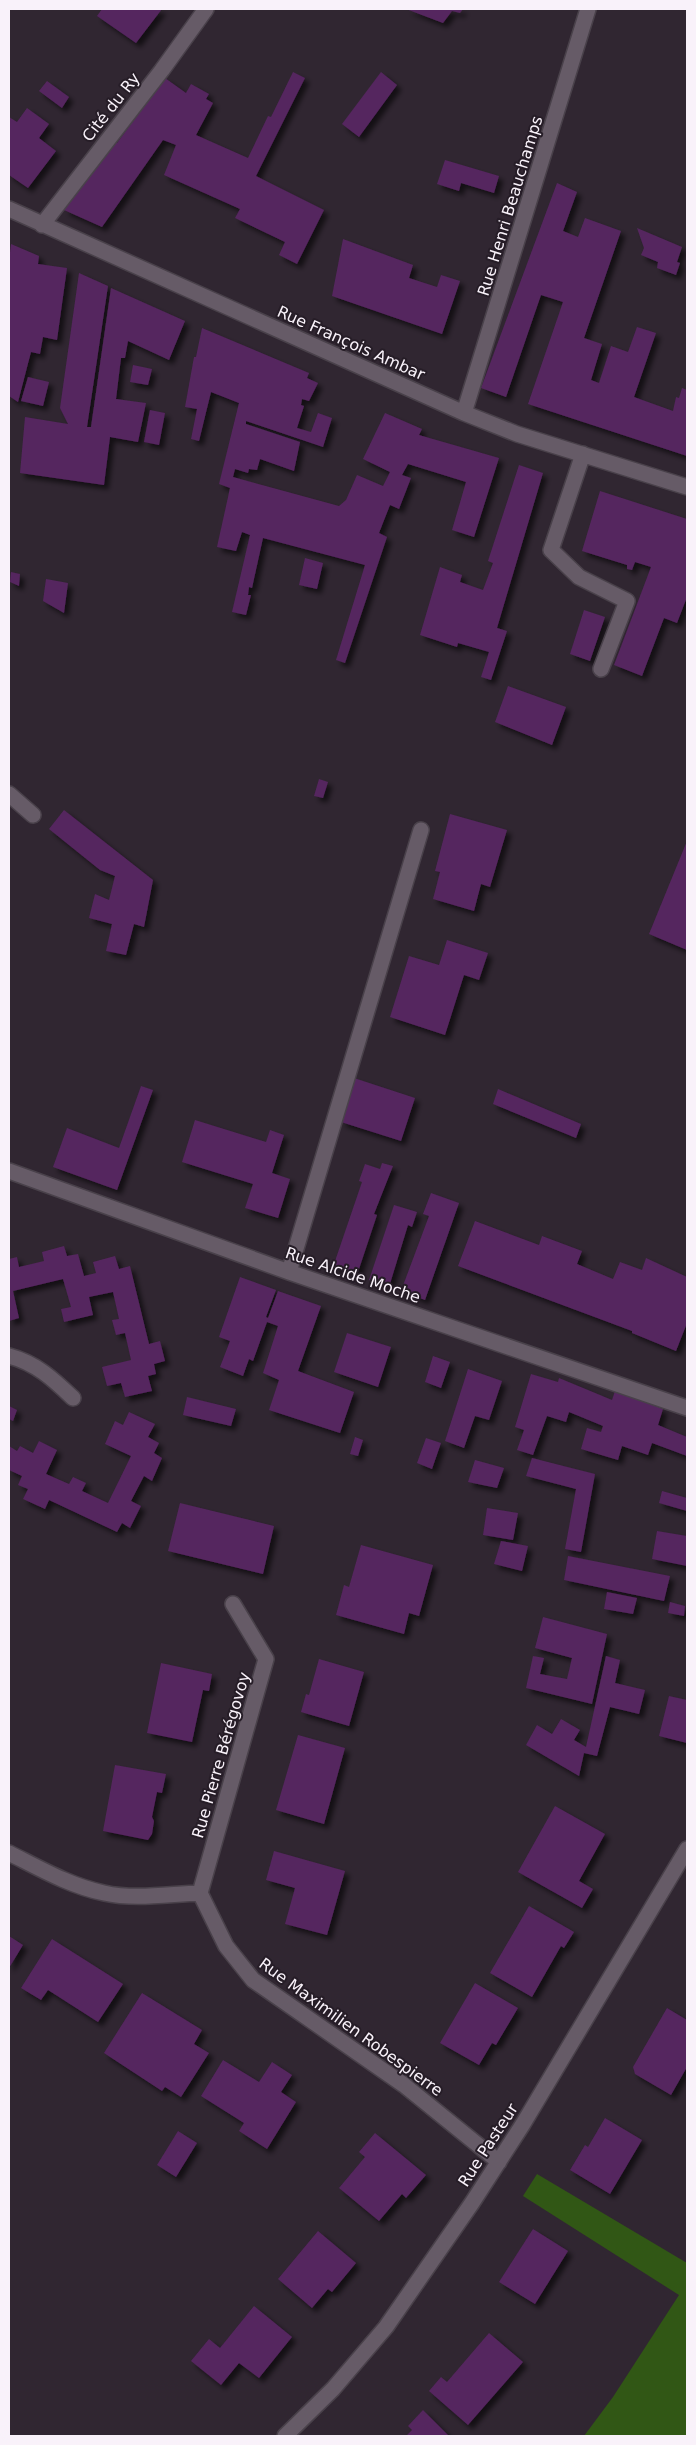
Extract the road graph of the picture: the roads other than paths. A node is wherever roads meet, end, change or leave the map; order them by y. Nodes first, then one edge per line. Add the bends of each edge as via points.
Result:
1 (206, 9) edge
2 (588, 9) edge
3 (9, 210) edge
4 (42, 224) junction
5 (464, 413) junction
6 (583, 454) junction
7 (687, 487) edge
8 (600, 668) dead end
9 (9, 794) edge
10 (33, 815) dead end
11 (421, 830) dead end
12 (9, 1171) edge
13 (289, 1272) junction
14 (9, 1356) edge
15 (73, 1398) dead end
16 (687, 1408) edge
17 (232, 1604) dead end
18 (687, 1849) edge
19 (9, 1853) edge
20 (200, 1893) junction
21 (499, 2162) junction
22 (285, 2436) edge

1 - 4 street, Cité du Ry
2 - 5 street, Rue Henri Beauchamps
3 - 4 street, Rue François Ambar
4 - 5 street, Rue François Ambar
5 - 6 street, Rue François Ambar via 517,434
6 - 7 street, Rue François Ambar
6 - 8 street via 551,550 579,577 627,601
9 - 10 street
11 - 13 street
12 - 13 street, Rue Alcide Moche
13 - 16 street, Rue Alcide Moche
14 - 15 street via 50,1376
17 - 20 street, Rue Pierre Bérégovoy via 266,1659
18 - 21 street, Rue Pasteur
19 - 20 street via 65,1881 104,1894
20 - 21 street, Rue Maximilien Robespierre via 226,1946 253,1980 404,2085
21 - 22 street, Rue Pasteur via 386,2327 332,2389

